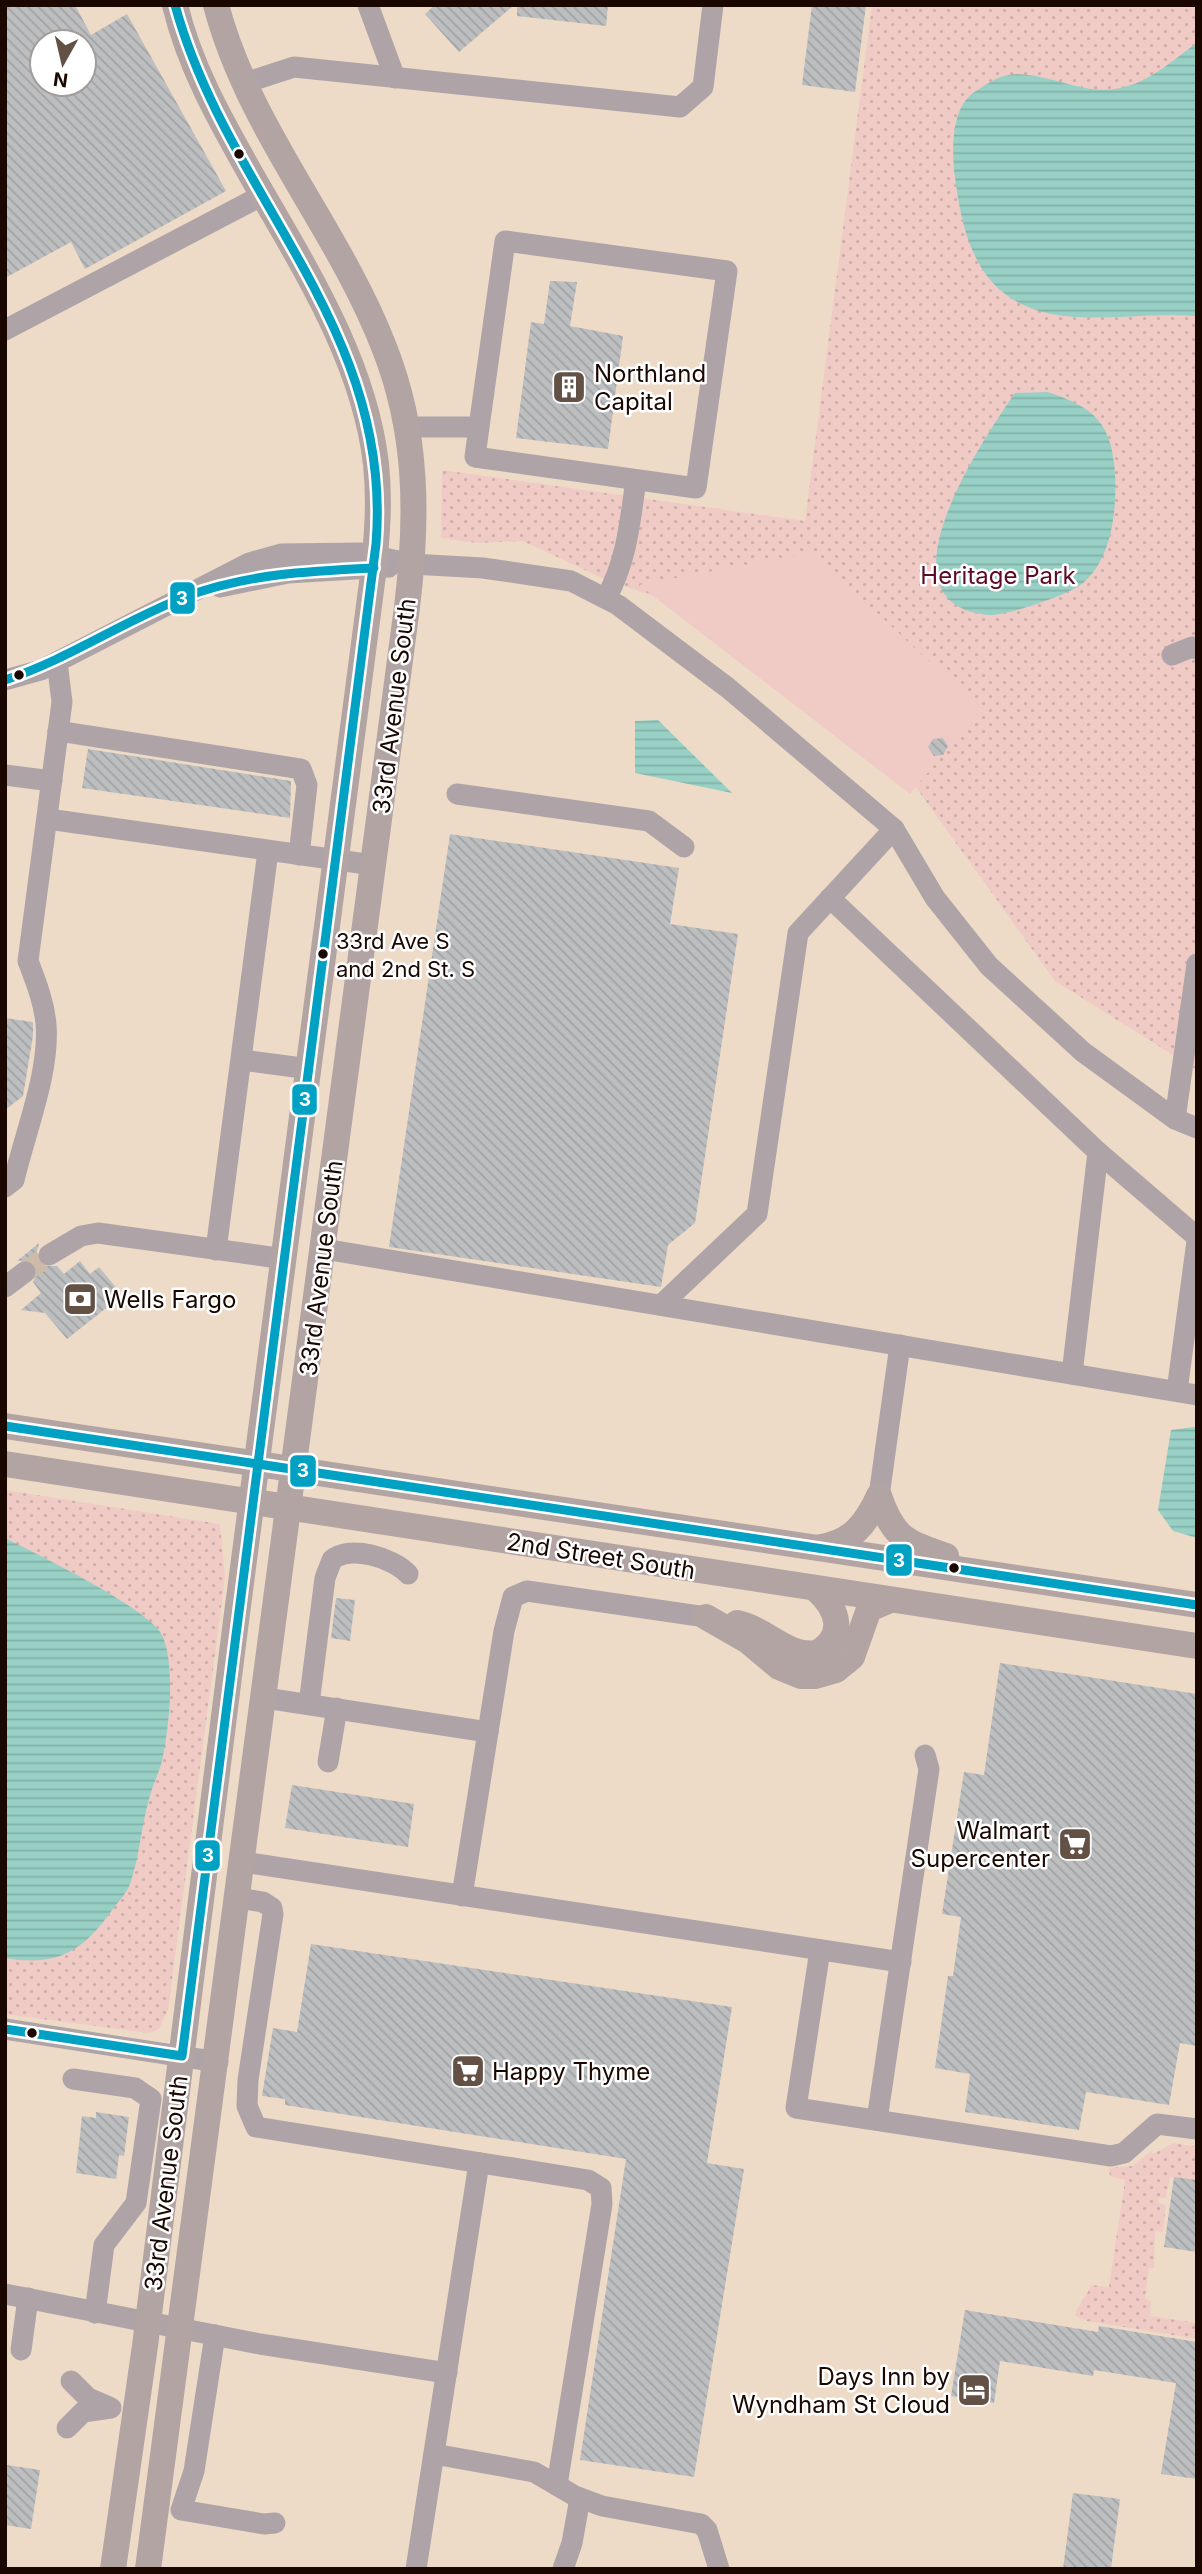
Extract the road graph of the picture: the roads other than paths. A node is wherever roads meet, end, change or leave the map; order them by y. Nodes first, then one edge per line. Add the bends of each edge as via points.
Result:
1 (175, 5) edge
2 (216, 5) edge
3 (368, 5) edge
4 (713, 5) edge
5 (395, 78) junction
6 (245, 83) junction
7 (263, 195) junction
8 (5, 330) edge
9 (408, 427) junction
10 (479, 427) junction
11 (636, 480) junction
12 (375, 561) junction
13 (412, 564) junction
14 (606, 598) junction
15 (1197, 649) edge
16 (1172, 655) dead end
17 (57, 662) junction
18 (5, 680) edge
19 (58, 731) junction
20 (5, 775) edge
21 (52, 781) junction
22 (457, 794) dead end
23 (48, 819) junction
24 (894, 829) junction
25 (684, 846) dead end
26 (268, 851) junction
27 (299, 855) junction
28 (336, 860) junction
29 (373, 865) junction
30 (830, 898) junction
31 (1197, 964) edge
32 (242, 1060) junction
33 (310, 1069) junction
34 (1175, 1119) junction
35 (1197, 1128) edge
36 (1098, 1152) junction
37 (5, 1187) edge
38 (1197, 1239) edge
39 (324, 1249) junction
40 (216, 1250) junction
41 (49, 1255) tunnel mouth
42 (285, 1259) junction
43 (25, 1272) tunnel mouth
44 (5, 1287) edge
45 (661, 1305) junction
46 (900, 1345) junction
47 (1072, 1374) junction
48 (1187, 1393) edge
49 (5, 1426) edge
50 (5, 1464) edge
51 (256, 1465) junction
52 (296, 1471) junction
53 (880, 1496) junction
54 (251, 1504) junction
55 (291, 1510) junction
56 (815, 1548) junction
57 (408, 1574) dead end
58 (993, 1575) junction
59 (817, 1590) junction
60 (890, 1600) junction
61 (1197, 1605) edge
62 (706, 1617) junction
63 (1197, 1646) edge
64 (265, 1698) junction
65 (309, 1704) junction
66 (337, 1708) junction
67 (488, 1731) junction
68 (925, 1755) dead end
69 (328, 1762) dead end
70 (243, 1862) junction
71 (462, 1896) junction
72 (238, 1898) junction
73 (820, 1950) junction
74 (901, 1962) junction
75 (5, 2029) edge
76 (182, 2056) junction
77 (218, 2062) junction
78 (73, 2079) dead end
79 (877, 2120) junction
80 (1197, 2129) edge
81 (480, 2163) junction
82 (5, 2294) edge
83 (28, 2298) junction
84 (95, 2313) junction
85 (148, 2322) junction
86 (182, 2328) junction
87 (215, 2335) junction
88 (21, 2350) dead end
89 (447, 2373) junction
90 (71, 2381) dead end
91 (67, 2428) dead end
92 (434, 2454) junction
93 (557, 2485) junction
94 (580, 2498) junction
95 (275, 2523) dead end
96 (113, 2569) edge
97 (148, 2569) edge
98 (416, 2569) edge
99 (563, 2569) edge
100 (719, 2569) edge

1 - 7 main road, 33rd Avenue South via 200,78
2 - 6 main road, 33rd Avenue South
3 - 5 street
4 - 5 street via 702,87 681,107
5 - 6 street via 294,67
6 - 9 main road, 33rd Avenue South via 362,297 388,357
7 - 8 street
7 - 12 main road, 33rd Avenue South via 332,321 360,392 376,465
9 - 10 street
9 - 13 main road, 33rd Avenue South via 416,500
10 - 11 street via 475,457
10 - 11 street via 505,241 727,271 696,488
11 - 14 street via 624,556
12 - 13 street
12 - 17 street via 242,581 185,597
12 - 28 main road, 33rd Avenue South
13 - 14 street via 483,568 571,581
13 - 29 main road, 33rd Avenue South
14 - 24 street via 728,688
15 - 16 street
17 - 18 street
17 - 19 street via 62,702
19 - 21 street
19 - 27 street via 301,769 307,785
20 - 21 street
21 - 23 street
22 - 25 street via 649,821
23 - 26 street
23 - 37 street via 28,961 46,1026 44,1052 15,1180
24 - 30 street
24 - 34 street via 935,898 989,966 1083,1052
26 - 27 street
26 - 32 street
27 - 28 street
28 - 29 street
28 - 33 main road, 33rd Avenue South
29 - 39 main road, 33rd Avenue South
30 - 36 street
30 - 45 street via 798,933 757,1214
31 - 34 street
32 - 33 street
32 - 40 street
33 - 42 main road, 33rd Avenue South
34 - 35 street
36 - 38 street
36 - 47 street
38 - 48 street
39 - 45 street
39 - 52 main road, 33rd Avenue South
40 - 41 street via 107,1233 89,1234
40 - 42 street
42 - 51 main road, 33rd Avenue South
43 - 44 street
45 - 46 street
46 - 47 street
46 - 53 street
47 - 48 street
49 - 51 main road, 2nd Street South
50 - 54 main road, 2nd Street South
51 - 52 main road, 2nd Street South
51 - 54 main road, 33rd Avenue South
52 - 55 main road, 33rd Avenue South
52 - 56 main road, 2nd Street South
53 - 56 main road via 846,1540
53 - 58 main road via 889,1524 902,1538
54 - 55 main road, 2nd Street South
54 - 76 main road, 33rd Avenue South
55 - 59 main road, 2nd Street South
55 - 64 main road, 33rd Avenue South
56 - 58 main road, 2nd Street South
57 - 65 street via 382,1559 346,1553 332,1560
58 - 61 main road, 2nd Street South
59 - 60 main road, 2nd Street South
59 - 62 main road via 831,1602 836,1622 829,1644 817,1653 801,1654 759,1629
60 - 62 main road via 869,1609 857,1648 845,1664 815,1676 779,1667 748,1641
60 - 63 main road, 2nd Street South
62 - 67 street via 519,1592 513,1597 504,1631
64 - 65 street
64 - 70 main road, 33rd Avenue South
65 - 66 street
66 - 67 street
66 - 69 street
67 - 71 street
68 - 74 street via 929,1769
70 - 71 street
70 - 72 main road, 33rd Avenue South
71 - 73 street
72 - 77 main road, 33rd Avenue South
72 - 81 street via 263,1902 274,1914 248,2080 247,2106 256,2127
73 - 74 street
73 - 79 street via 796,2108
74 - 79 street
75 - 76 street
76 - 77 street
76 - 85 main road, 33rd Avenue South
77 - 86 main road, 33rd Avenue South
78 - 84 street via 135,2088 151,2099 136,2203 104,2245
79 - 80 street via 1111,2156 1124,2153 1157,2124
81 - 89 street
81 - 93 street via 589,2180 601,2188
82 - 83 street
83 - 84 street
83 - 88 street
84 - 85 street
85 - 86 street
85 - 96 main road, 33rd Avenue South
86 - 87 street
86 - 97 main road, 33rd Avenue South
87 - 89 street
87 - 95 street via 194,2471 181,2510
89 - 92 street
90 - 91 street via 88,2398 111,2407 83,2412
92 - 93 street via 523,2469
92 - 98 street
93 - 94 street
94 - 99 street
94 - 100 street via 701,2524

